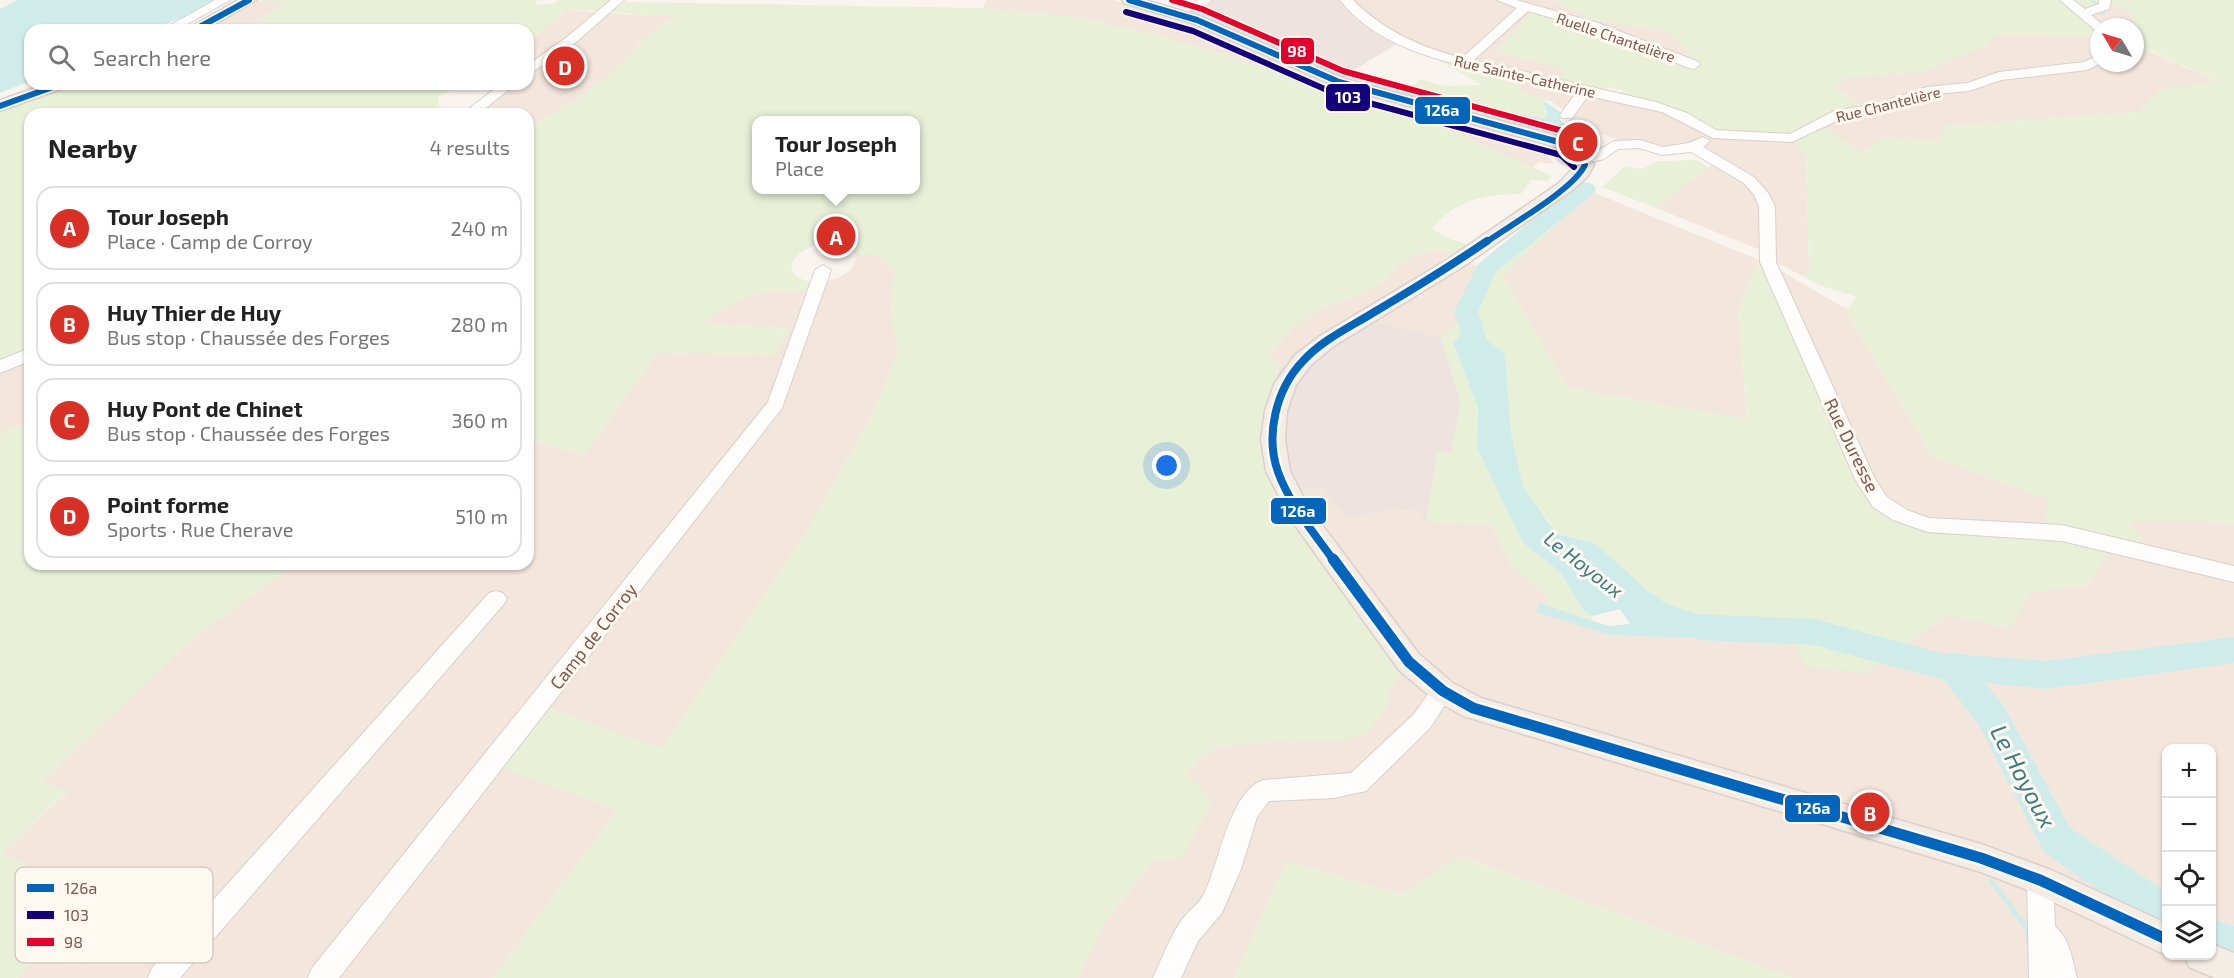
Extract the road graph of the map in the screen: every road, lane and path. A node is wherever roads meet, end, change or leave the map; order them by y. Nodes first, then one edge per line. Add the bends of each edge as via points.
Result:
1 (224, 0) edge
2 (249, 0) edge
3 (1129, 0) edge
4 (1206, 0) edge
5 (1346, 0) edge
6 (1503, 0) edge
7 (2066, 0) edge
8 (2105, 0) edge
9 (616, 2) edge
10 (1525, 7) junction
11 (1194, 8) dead end
12 (2082, 14) junction
13 (2090, 20) edge
14 (179, 24) edge
15 (205, 24) edge
16 (1464, 63) junction
17 (2090, 64) edge
18 (1694, 65) dead end
19 (534, 66) edge
20 (44, 90) edge
21 (501, 90) edge
22 (1585, 91) junction
23 (0, 106) edge
24 (477, 108) edge
25 (1567, 115) dead end
26 (1713, 134) junction
27 (1693, 147) junction
28 (1574, 160) junction
29 (823, 270) dead end
30 (24, 357) edge
31 (0, 367) edge
32 (2234, 574) edge
33 (496, 599) dead end
34 (1443, 691) junction
35 (2040, 880) junction
36 (213, 920) edge
37 (2041, 931) junction
38 (2162, 937) edge
39 (2211, 960) edge
40 (175, 963) edge
41 (2234, 969) edge
42 (162, 978) edge
43 (322, 978) edge
44 (1167, 978) edge
45 (2043, 978) edge
46 (2063, 978) edge

1 - 14 street
2 - 15 main road
3 - 28 main road via 1197,20 1339,82 1549,136
4 - 11 street
5 - 16 street, Rue Sainte-Catherine via 1362,19 1406,44
6 - 10 street, Ruelle Chantelière
7 - 12 street
8 - 12 street via 2105,6
9 - 19 street
10 - 16 street
10 - 18 street, Ruelle Chantelière via 1593,26
12 - 13 street
16 - 22 street, Rue Sainte-Catherine
17 - 26 street, Rue Chantelière via 1932,90 1882,107 1839,114 1792,138
20 - 23 main road
21 - 24 street
22 - 25 street
22 - 26 street, Rue Sainte-Catherine via 1666,108
26 - 27 street
27 - 28 street via 1662,151 1640,144 1614,145 1599,156
27 - 32 street, Rue Duresse via 1749,180 1761,193 1767,206 1768,262 1866,481 1881,502 1900,515 1928,525 2062,533
28 - 34 main road via 1585,165 1575,179 1454,264 1302,360 1285,384 1276,411 1273,440 1278,471 1298,511 1409,662
29 - 43 street, Camp de Corroy via 776,404
30 - 31 street
33 - 36 street
34 - 35 main road via 1473,708 1981,858
34 - 44 street via 1422,720 1357,783 1263,791 1246,812 1213,904 1189,932
35 - 37 street
35 - 38 main road
37 - 45 street
37 - 46 street via 2055,944
39 - 41 main road
40 - 42 street

